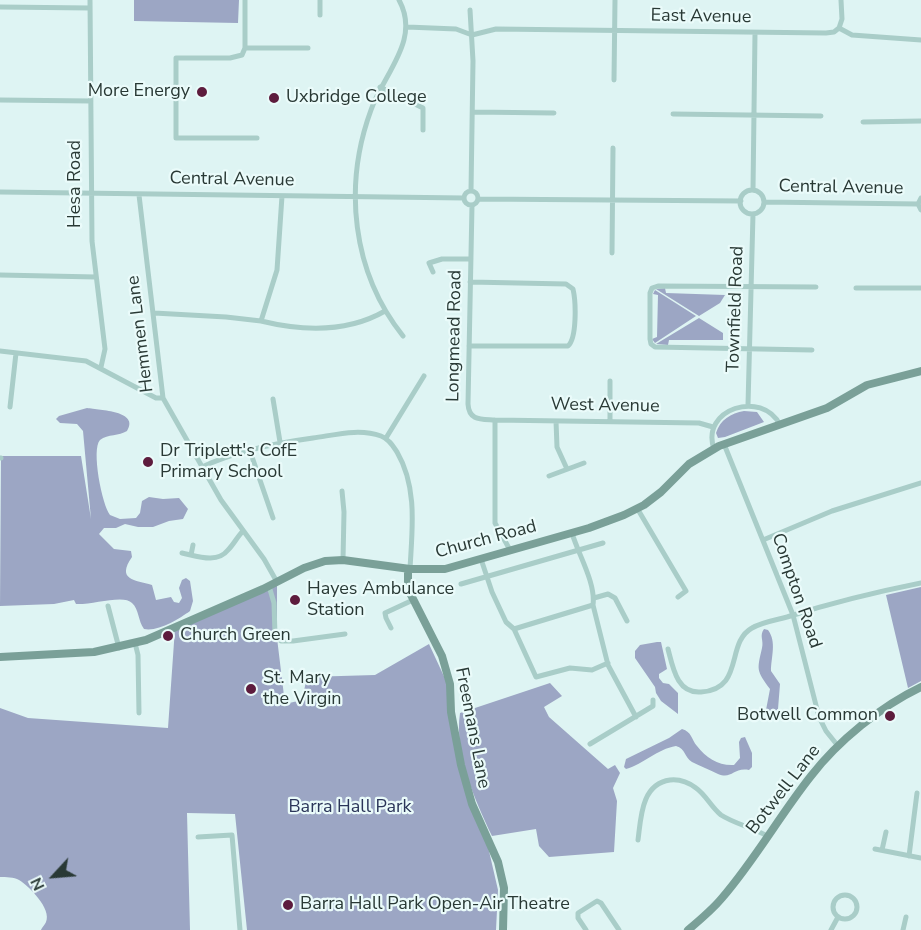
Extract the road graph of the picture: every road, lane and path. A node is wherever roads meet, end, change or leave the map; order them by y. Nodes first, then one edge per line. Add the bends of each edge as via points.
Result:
1 (90, 0) edge
2 (245, 0) edge
3 (320, 0) edge
4 (399, 0) edge
5 (615, 0) edge
6 (841, 0) edge
7 (0, 7) edge
8 (90, 8) junction
9 (470, 10) dead end
10 (320, 15) dead end
11 (406, 27) junction
12 (839, 28) junction
13 (614, 30) junction
14 (755, 33) junction
15 (472, 35) junction
16 (921, 40) edge
17 (245, 48) junction
18 (308, 48) dead end
19 (614, 80) dead end
20 (380, 87) junction
21 (0, 100) edge
22 (91, 101) junction
23 (473, 112) junction
24 (554, 113) dead end
25 (673, 114) dead end
26 (754, 115) junction
27 (821, 116) dead end
28 (921, 121) edge
29 (862, 122) dead end
30 (423, 130) dead end
31 (257, 138) dead end
32 (613, 148) dead end
33 (753, 190) junction
34 (471, 191) junction
35 (0, 192) edge
36 (92, 194) junction
37 (139, 195) junction
38 (282, 196) junction
39 (356, 197) junction
40 (464, 198) junction
41 (921, 198) edge
42 (478, 199) junction
43 (612, 201) junction
44 (741, 201) junction
45 (764, 202) junction
46 (472, 205) junction
47 (919, 207) edge
48 (753, 214) junction
49 (612, 253) dead end
50 (471, 259) junction
51 (433, 272) dead end
52 (0, 275) edge
53 (96, 277) junction
54 (470, 282) junction
55 (751, 286) junction
56 (816, 286) dead end
57 (855, 288) dead end
58 (921, 288) edge
59 (385, 311) junction
60 (154, 313) junction
61 (261, 321) junction
62 (403, 336) dead end
63 (470, 346) junction
64 (749, 350) junction
65 (812, 350) dead end
66 (0, 351) edge
67 (16, 353) junction
68 (101, 367) junction
69 (921, 371) edge
70 (424, 376) dead end
71 (610, 381) dead end
72 (163, 398) junction
73 (273, 399) dead end
74 (748, 405) junction
75 (10, 407) dead end
76 (495, 420) junction
77 (556, 421) junction
78 (610, 421) junction
79 (780, 425) junction
80 (713, 427) junction
81 (386, 438) junction
82 (280, 442) junction
83 (724, 444) junction
84 (714, 449) junction
85 (250, 451) junction
86 (584, 463) dead end
87 (202, 467) junction
88 (567, 469) junction
89 (549, 476) dead end
90 (921, 483) edge
91 (342, 491) dead end
92 (638, 508) junction
93 (273, 518) dead end
94 (243, 531) junction
95 (572, 533) junction
96 (763, 540) junction
97 (603, 543) dead end
98 (193, 545) dead end
99 (510, 550) junction
100 (577, 550) junction
101 (182, 553) dead end
102 (191, 555) junction
103 (481, 559) junction
104 (343, 560) junction
105 (409, 569) junction
106 (487, 577) junction
107 (921, 583) edge
108 (273, 584) junction
109 (461, 584) dead end
110 (678, 597) dead end
111 (413, 600) junction
112 (593, 602) junction
113 (108, 606) dead end
114 (793, 615) junction
115 (627, 621) dead end
116 (391, 628) dead end
117 (514, 629) junction
118 (345, 634) dead end
119 (135, 643) junction
120 (119, 648) junction
121 (668, 650) dead end
122 (0, 657) edge
123 (608, 663) junction
124 (921, 687) edge
125 (653, 700) dead end
126 (139, 713) dead end
127 (636, 717) junction
128 (590, 744) dead end
129 (838, 746) junction
130 (917, 793) dead end
131 (886, 831) dead end
132 (767, 836) junction
133 (198, 837) dead end
134 (638, 840) dead end
135 (874, 849) dead end
136 (882, 850) junction
137 (909, 856) junction
138 (921, 858) edge
139 (838, 917) junction
140 (906, 917) dead end
141 (240, 930) edge
142 (503, 930) edge
143 (586, 930) edge
144 (619, 930) edge
145 (688, 930) edge
146 (831, 930) edge
147 (903, 930) edge

1 - 8 street, Hesa Road
2 - 17 street
3 - 10 street
4 - 11 street
5 - 13 street
6 - 12 street
7 - 8 street
8 - 22 street, Hesa Road
9 - 15 street
11 - 15 street, East Avenue via 456,29
11 - 20 street via 400,54
12 - 14 street, East Avenue via 829,33
12 - 16 street, East Avenue via 852,35
13 - 14 street, East Avenue
13 - 15 street, East Avenue via 496,29
13 - 19 street
14 - 26 street
15 - 23 street
17 - 18 street
17 - 31 street via 237,58 176,58 176,138
20 - 30 street via 423,108
20 - 39 street via 362,139
21 - 22 street
22 - 36 street, Hesa Road
23 - 24 street
23 - 34 street
25 - 26 street
26 - 27 street
26 - 33 street
28 - 29 street
32 - 43 street
33 - 44 street, Central Avenue via 744,194
33 - 45 street, Central Avenue via 761,194
34 - 40 street
34 - 42 street
35 - 36 street, Central Avenue
36 - 37 street, Central Avenue
36 - 53 street, Hesa Road
37 - 38 street, Central Avenue
37 - 60 street, Hemmen Lane
38 - 39 street, Central Avenue
38 - 61 street via 278,263
39 - 40 street, Central Avenue
39 - 59 street via 364,265
40 - 46 street
41 - 47 street
42 - 43 street
42 - 46 street
43 - 44 street
43 - 49 street
44 - 48 street via 744,210
45 - 47 street, Central Avenue
45 - 48 street, Central Avenue via 761,210
46 - 50 street, Longmead Road
48 - 55 street, Townfield Road
50 - 51 street via 436,260 429,263
50 - 54 street, Longmead Road
52 - 53 street
53 - 68 street, Hesa Road via 105,349
54 - 63 street, Longmead Road
54 - 63 street via 566,284 573,290 574,298 573,338 568,346
55 - 56 street
55 - 64 street, Townfield Road
55 - 64 street via 658,286 650,293 653,346
57 - 58 street
59 - 61 street via 361,322 334,327 303,328
59 - 62 street
60 - 61 street
60 - 72 street, Hemmen Lane
63 - 76 street, Longmead Road via 469,411 475,418
64 - 65 street
64 - 74 street, Townfield Road
66 - 67 street
67 - 68 street via 81,360
67 - 75 street
68 - 72 street via 156,398
69 - 79 street, Church Road via 867,386 827,408
70 - 81 street
71 - 78 street
72 - 87 street, Hemmen Lane
73 - 82 street
74 - 79 street via 771,413
74 - 80 street via 726,413
76 - 77 street, West Avenue
76 - 99 street via 495,523
77 - 78 street, West Avenue
77 - 88 street via 558,447
78 - 80 street, West Avenue via 699,423
79 - 83 street, Church Road
80 - 84 street via 710,437
81 - 82 street via 353,432
81 - 105 street via 400,456 411,493
82 - 85 street
83 - 84 street, Church Road
83 - 96 street, Compton Road
84 - 92 street, Church Road via 692,461 661,492
85 - 87 street
85 - 93 street
86 - 88 street
87 - 94 street, Hemmen Lane
88 - 89 street
90 - 96 street via 832,511
91 - 104 street
92 - 95 street, Church Road
92 - 110 street via 686,591
94 - 102 street via 219,557
94 - 108 street, Hemmen Lane via 267,564
95 - 99 street, Church Road
95 - 100 street
96 - 114 street, Compton Road
97 - 100 street
98 - 102 street
99 - 103 street, Church Road
100 - 106 street
100 - 112 street
101 - 102 street
103 - 105 street, Church Road via 445,569
103 - 106 street
104 - 105 street, Church Road
104 - 108 street, Church Road via 311,565
105 - 111 street, Freemans Lane via 408,587
106 - 109 street
106 - 117 street via 506,622
107 - 114 street
108 - 118 street via 275,635 281,641
108 - 119 street, Church Road
111 - 116 street via 385,613
111 - 142 street, Freemans Lane via 442,656 450,684 461,765 504,888
112 - 115 street via 608,594 615,598
112 - 117 street
112 - 123 street
113 - 120 street
114 - 121 street via 747,632 729,678 707,691 691,691 681,684
114 - 129 street, Compton Road via 819,717
117 - 123 street via 536,677 570,668 592,670
119 - 120 street, Church Road
119 - 126 street
120 - 122 street, Church Road
123 - 127 street
124 - 129 street, Botwell Lane via 894,702
125 - 127 street via 653,706
127 - 128 street
129 - 132 street, Botwell Lane via 812,774
130 - 137 street
131 - 136 street
132 - 134 street via 723,816 694,787 672,780 657,785 647,796
132 - 145 street, Botwell Lane via 722,898
133 - 141 street via 232,835
135 - 136 street
136 - 137 street
137 - 138 street
139 - 139 street via 833,908 836,899 852,897 857,904 856,913 847,919
139 - 146 street
140 - 147 street
143 - 144 street via 578,913 597,900

